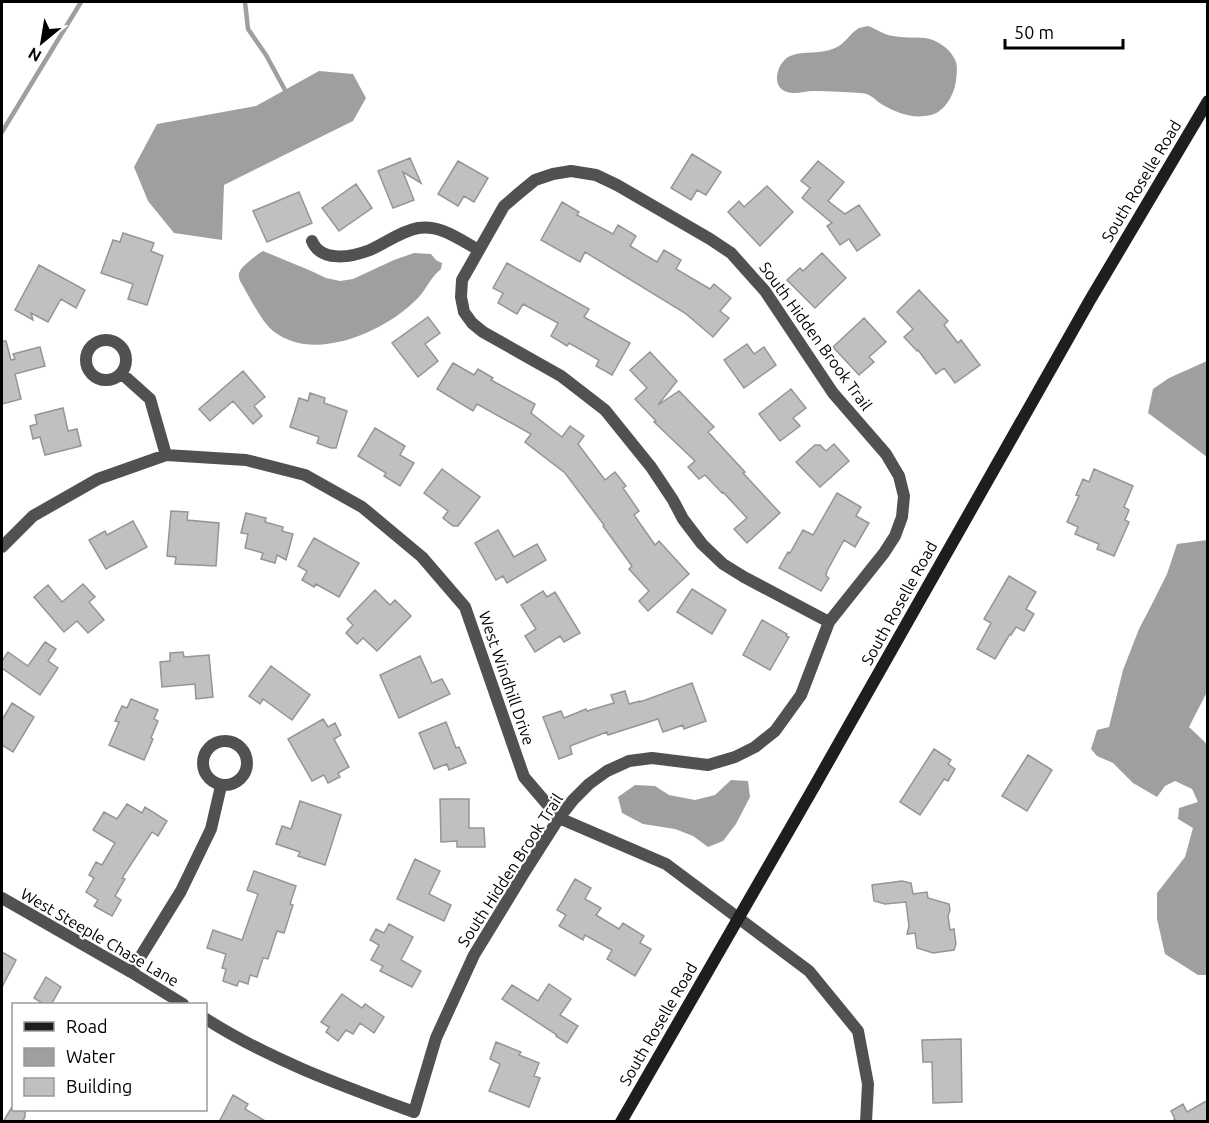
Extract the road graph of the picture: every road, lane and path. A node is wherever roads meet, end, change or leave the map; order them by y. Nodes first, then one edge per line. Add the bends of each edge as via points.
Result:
1 (1208, 101) edge
2 (312, 241) dead end
3 (478, 250) junction
4 (121, 373) dead end
5 (166, 455) junction
6 (2, 547) edge
7 (829, 622) junction
8 (221, 786) dead end
9 (559, 818) junction
10 (2, 898) edge
11 (737, 918) junction
12 (131, 972) junction
13 (180, 1003) edge
14 (207, 1020) edge
15 (621, 1122) edge
16 (866, 1122) edge

1 - 11 main road, South Roselle Road
2 - 3 street via 325,254 338,257 369,250 418,228 432,228
3 - 7 street, South Hidden Brook Trail via 462,280 464,312 472,323 561,376 605,410 651,467 702,544 723,564
3 - 7 street, South Hidden Brook Trail via 504,206 518,194 535,180 571,171 617,184 731,253 776,306 833,393 886,454 904,496 896,536
4 - 5 street via 150,399
5 - 6 street via 98,479 33,516
5 - 9 street, West Windhill Drive via 246,460 305,476 362,507 422,557 465,607 524,777
7 - 9 street, South Hidden Brook Trail via 801,695 775,731 755,747 708,765 652,758 629,761 589,784
8 - 12 street via 211,829 181,891
9 - 11 street, West Windhill Drive via 666,864
9 - 14 street, South Hidden Brook Trail via 474,955 436,1038 414,1112 317,1076 230,1035
10 - 12 street, West Steeple Chase Lane
11 - 15 main road, South Roselle Road
11 - 16 street, West Windhill Drive via 809,970 858,1031 868,1084
12 - 13 street, West Steeple Chase Lane

